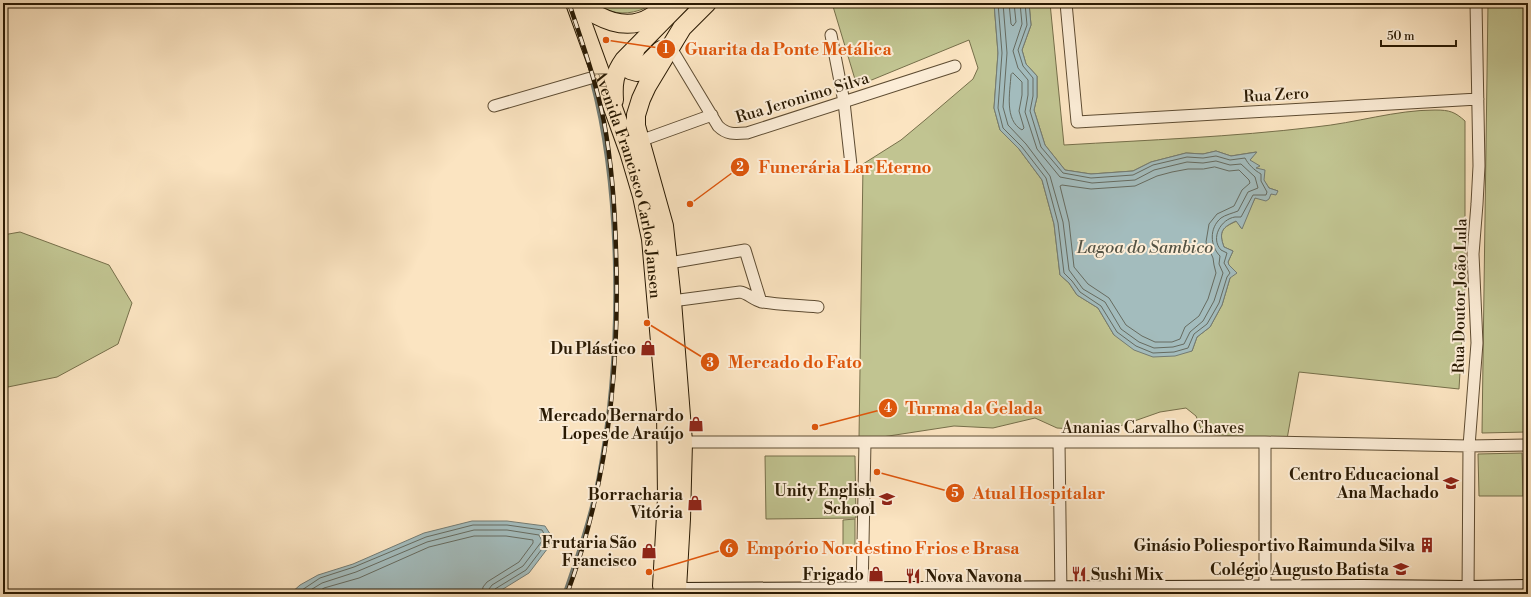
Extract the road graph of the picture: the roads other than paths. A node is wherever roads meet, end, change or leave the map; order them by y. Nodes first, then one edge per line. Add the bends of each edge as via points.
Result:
1 (576, 3) edge
2 (669, 3) edge
3 (680, 3) edge
4 (707, 3) edge
5 (1066, 3) edge
6 (1476, 3) edge
7 (682, 28) junction
8 (831, 36) dead end
9 (671, 48) junction
10 (636, 49) junction
11 (955, 66) dead end
12 (601, 75) junction
13 (1478, 99) junction
14 (614, 100) junction
15 (844, 102) junction
16 (494, 106) dead end
17 (636, 115) junction
18 (712, 115) junction
19 (616, 118) junction
20 (640, 141) junction
21 (851, 165) dead end
22 (669, 263) junction
23 (672, 301) junction
24 (761, 302) junction
25 (818, 307) dead end
26 (683, 442) junction
27 (865, 442) junction
28 (1266, 442) junction
29 (1059, 443) junction
30 (1528, 445) edge
31 (1469, 446) junction
32 (1528, 588) edge
33 (670, 591) edge
34 (1265, 591) edge
35 (1361, 591) edge
36 (862, 592) edge
37 (1061, 592) edge
38 (1468, 592) edge

1 - 2 main road via 607,21 619,24 641,21
1 - 12 main road, Avenida Francisco Carlos Jansen
3 - 10 main road
4 - 7 main road
5 - 13 street, Rua Zero via 1077,122
6 - 13 street, Rua Doutor João Lula
7 - 9 main road, Avenida Francisco Carlos Jansen
7 - 10 main road via 646,66 637,72 630,70 628,66 628,60
8 - 15 street
9 - 17 main road, Avenida Francisco Carlos Jansen via 647,86
9 - 18 street, Rua Jeronimo Silva
10 - 14 main road via 624,60 615,76
11 - 15 street, Rua Jeronimo Silva
12 - 16 street
12 - 19 main road, Avenida Francisco Carlos Jansen
13 - 31 street, Rua Doutor João Lula via 1478,204 1472,254 1477,343
14 - 17 main road via 623,91 632,91 637,98
14 - 19 main road
15 - 18 street, Rua Jeronimo Silva via 747,133 732,135 718,126
15 - 21 street
17 - 20 main road, Avenida Francisco Carlos Jansen
18 - 20 street, Rua Jeronimo Silva
19 - 33 main road, Avenida Francisco Carlos Jansen via 638,182 650,232 658,302 666,410
20 - 22 main road, Avenida Francisco Carlos Jansen via 664,226
22 - 23 main road, Avenida Francisco Carlos Jansen
22 - 24 street via 745,250
23 - 24 street via 740,292
23 - 26 main road, Avenida Francisco Carlos Jansen
24 - 25 street
26 - 27 street, Ananias Carvalho Chaves
26 - 33 main road, Avenida Francisco Carlos Jansen via 681,519
27 - 29 street, Ananias Carvalho Chaves
27 - 36 street
28 - 29 street, Ananias Carvalho Chaves
28 - 31 street, Ananias Carvalho Chaves
28 - 34 street
29 - 37 street
30 - 31 street, Ananias Carvalho Chaves
31 - 38 street, Rua Doutor João Lula
32 - 38 street
33 - 36 street
34 - 35 street
34 - 37 street
35 - 38 street
36 - 37 street

